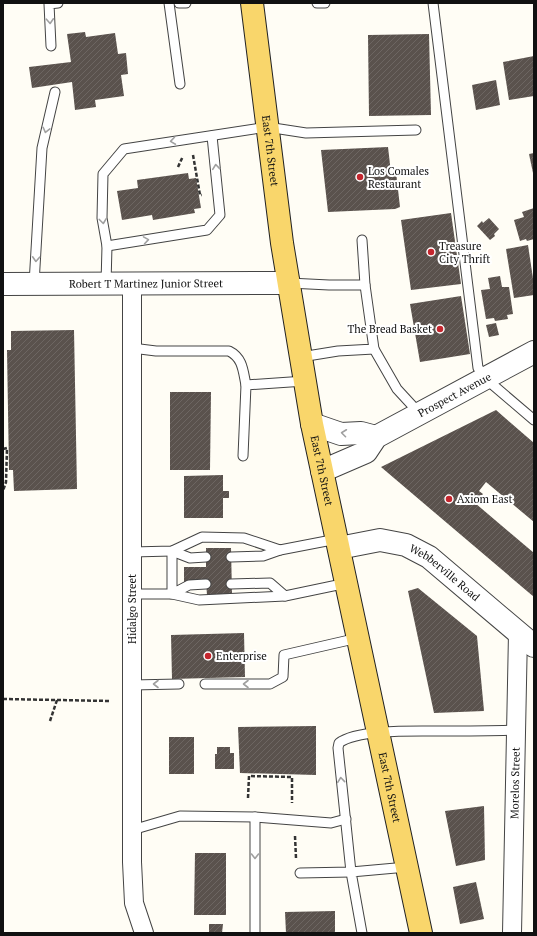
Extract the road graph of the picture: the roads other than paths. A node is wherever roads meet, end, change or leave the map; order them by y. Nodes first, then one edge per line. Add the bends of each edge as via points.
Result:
1 (58, 3) edge
2 (169, 3) edge
3 (179, 3) edge
4 (186, 3) edge
5 (252, 3) edge
6 (317, 3) edge
7 (325, 3) edge
8 (433, 3) edge
9 (51, 46) dead end
10 (180, 84) dead end
11 (55, 92) dead end
12 (267, 127) junction
13 (416, 130) dead end
14 (212, 136) junction
15 (362, 240) dead end
16 (107, 246) junction
17 (132, 283) junction
18 (289, 283) junction
19 (3, 284) edge
20 (34, 284) junction
21 (106, 284) junction
22 (365, 285) junction
23 (132, 348) junction
24 (374, 349) junction
25 (534, 352) edge
26 (301, 357) junction
27 (486, 378) junction
28 (305, 380) junction
29 (246, 385) junction
30 (420, 414) junction
31 (534, 420) edge
32 (312, 424) junction
33 (376, 437) junction
34 (243, 456) dead end
35 (322, 471) junction
36 (338, 543) junction
37 (280, 550) junction
38 (172, 551) junction
39 (132, 552) junction
40 (206, 557) dead end
41 (231, 557) dead end
42 (347, 583) junction
43 (206, 584) dead end
44 (231, 584) dead end
45 (132, 594) junction
46 (172, 594) junction
47 (285, 596) junction
48 (358, 638) junction
49 (526, 639) edge
50 (132, 684) junction
51 (179, 684) dead end
52 (205, 684) dead end
53 (516, 730) junction
54 (378, 732) junction
55 (255, 817) junction
56 (346, 819) junction
57 (132, 830) junction
58 (407, 867) junction
59 (351, 872) junction
60 (300, 873) dead end
61 (144, 933) edge
62 (255, 933) edge
63 (362, 933) edge
64 (421, 933) edge
65 (512, 933) edge

1 -> 9 lane via 49,4
2 - 10 lane
3 - 4 lane
5 - 12 main road, East 7th Street
6 - 7 lane
8 - 27 lane via 478,368
11 -> 20 lane via 42,148
12 - 13 lane via 306,133
12 - 14 lane
12 - 18 main road, East 7th Street
14 -> 16 lane via 124,148 103,174 102,218
16 -> 14 lane via 207,230 220,215
15 - 22 lane
16 - 21 lane
17 - 18 street, Robert T Martinez Junior Street
17 - 21 street, Robert T Martinez Junior Street
17 - 23 street, Hidalgo Street
18 - 22 lane
18 - 26 main road, East 7th Street
19 - 20 street, Robert T Martinez Junior Street
20 - 21 street, Robert T Martinez Junior Street
22 - 24 lane
23 - 29 lane via 229,351 236,354 241,362
23 - 39 street, Hidalgo Street
24 - 26 lane
24 - 30 lane via 397,389
25 - 27 street, Prospect Avenue
26 - 28 main road, East 7th Street
27 - 30 street, Prospect Avenue
27 - 31 lane
28 - 29 lane
28 - 32 main road, East 7th Street
29 - 34 lane
30 - 33 street, Prospect Avenue
33 -> 32 street via 362,433 342,434
32 - 35 main road, East 7th Street
33 - 35 street, Prospect Avenue via 366,452
35 - 36 main road, East 7th Street
36 - 37 lane
36 - 42 main road, East 7th Street
36 - 49 street, Webberville Road via 380,540 406,545 429,557
37 - 38 lane via 244,538 202,537
37 - 41 lane via 263,556
38 - 39 lane
38 - 40 lane via 190,558
38 - 46 lane
39 - 45 street, Hidalgo Street
42 - 47 lane
42 - 48 main road, East 7th Street
43 - 46 lane via 189,585
44 - 47 lane via 270,583
45 - 46 lane
45 - 50 street, Hidalgo Street
46 - 47 lane via 199,600
48 -> 52 lane via 284,655 283,676 270,684
48 - 54 main road, East 7th Street
49 - 53 street, Morelos Street
51 -> 50 lane
50 - 57 street, Hidalgo Street
53 - 54 lane
53 - 65 street, Morelos Street
56 -> 54 lane via 339,743 347,738
54 - 58 main road, East 7th Street
55 - 56 lane via 331,823
55 - 57 lane via 180,816
55 -> 62 lane
56 - 59 lane
57 - 61 street, Hidalgo Street via 134,903
58 - 59 lane
58 - 64 main road, East 7th Street
59 - 60 lane
59 - 63 lane

